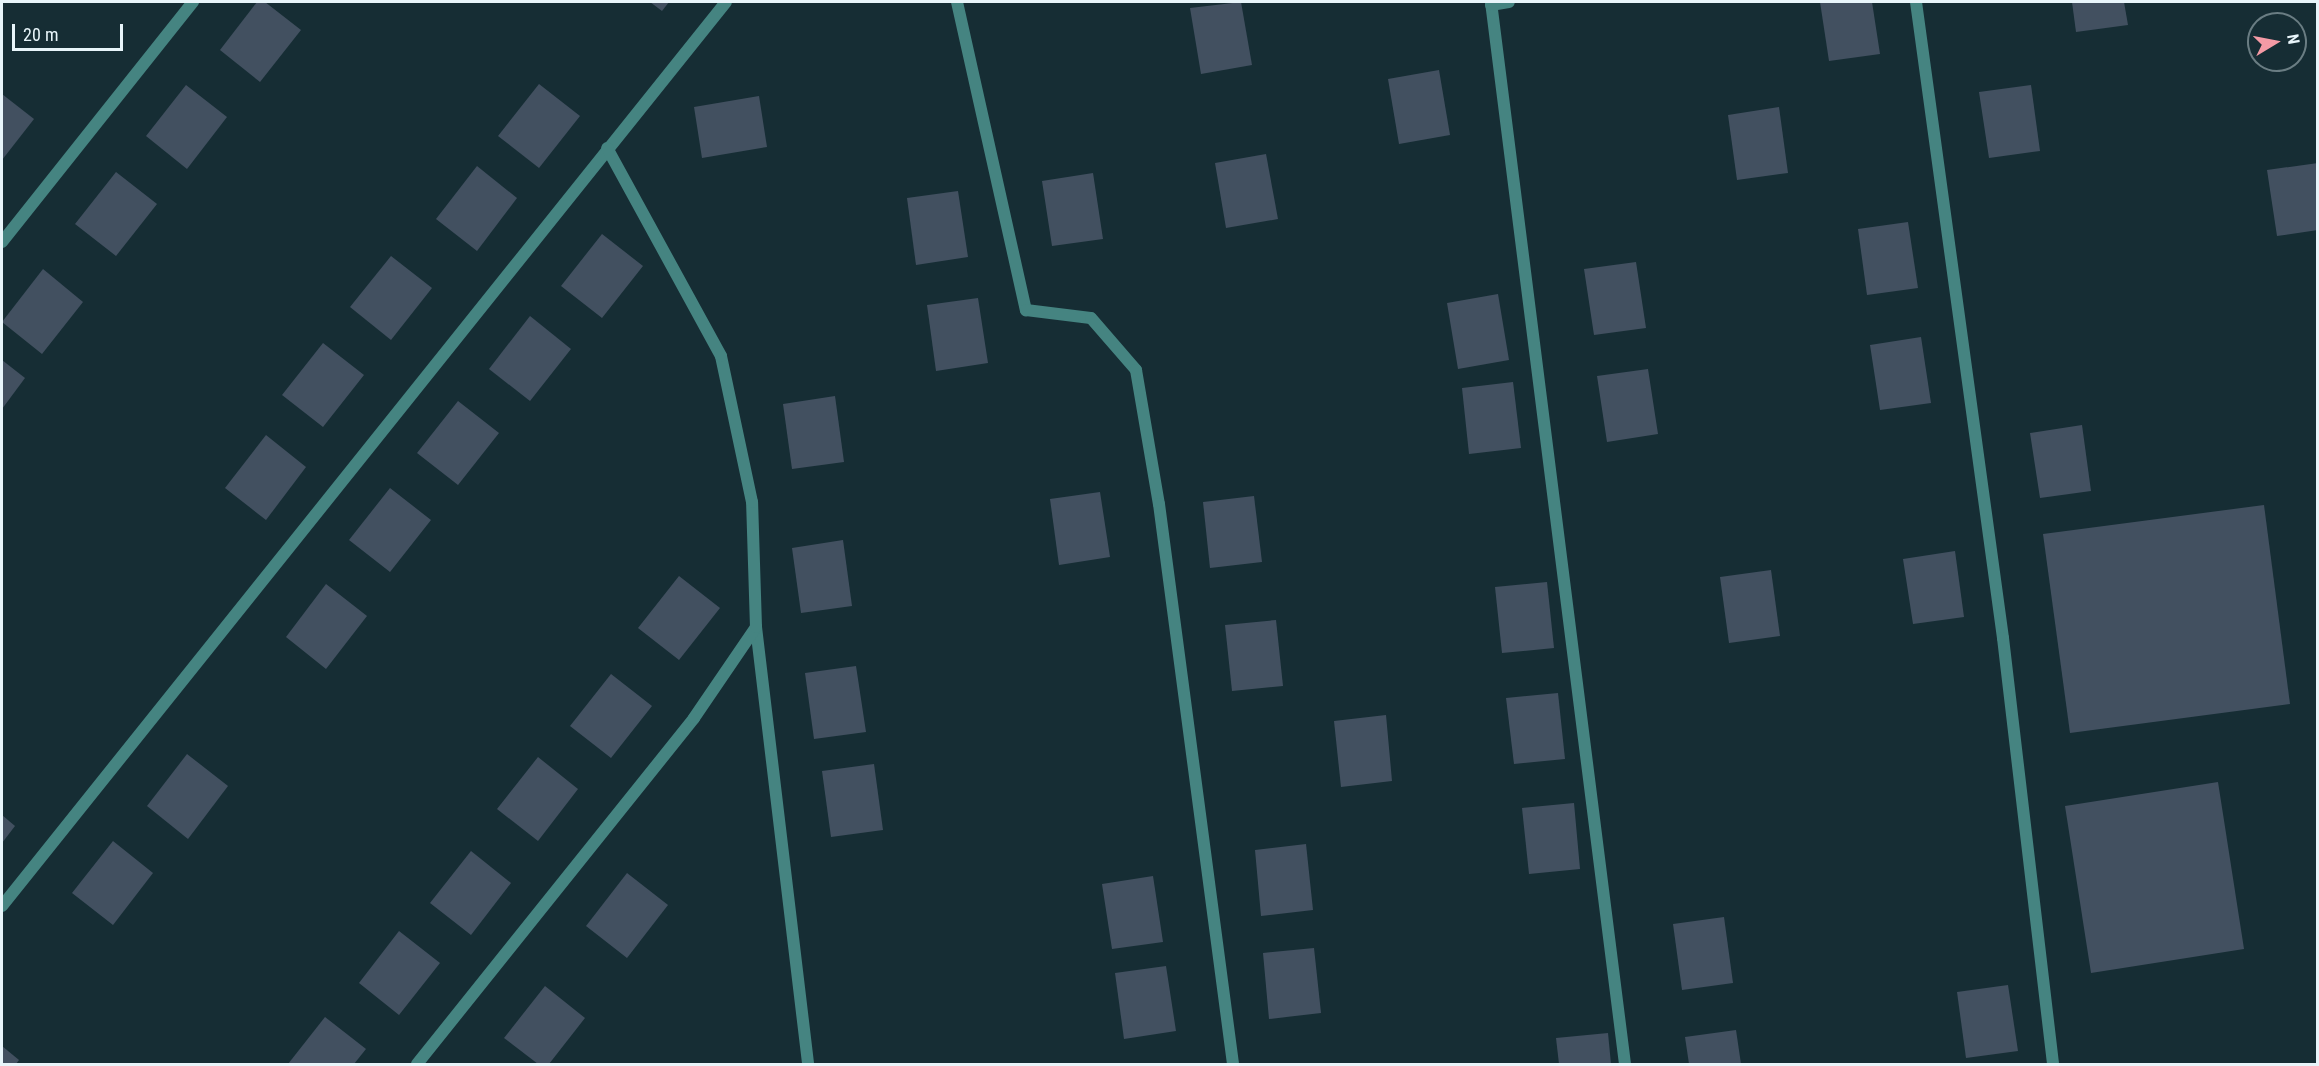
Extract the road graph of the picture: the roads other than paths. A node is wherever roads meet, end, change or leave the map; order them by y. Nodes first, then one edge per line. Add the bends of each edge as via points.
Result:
1 (193, 2) edge
2 (726, 2) edge
3 (957, 2) edge
4 (1509, 2) edge
5 (1916, 2) edge
6 (1491, 3) edge
7 (607, 148) junction
8 (2, 242) edge
9 (756, 627) junction
10 (2, 906) edge
11 (417, 1065) edge
12 (808, 1065) edge
13 (1233, 1065) edge
14 (1625, 1065) edge
15 (2053, 1065) edge

1 - 8 street
2 - 7 street
3 - 13 street via 1026,310 1091,318 1136,370 1159,504
4 - 6 street
5 - 15 street via 2002,638
6 - 14 street
7 - 9 street via 721,356 752,502
7 - 10 street
9 - 11 street via 694,718
9 - 12 street

